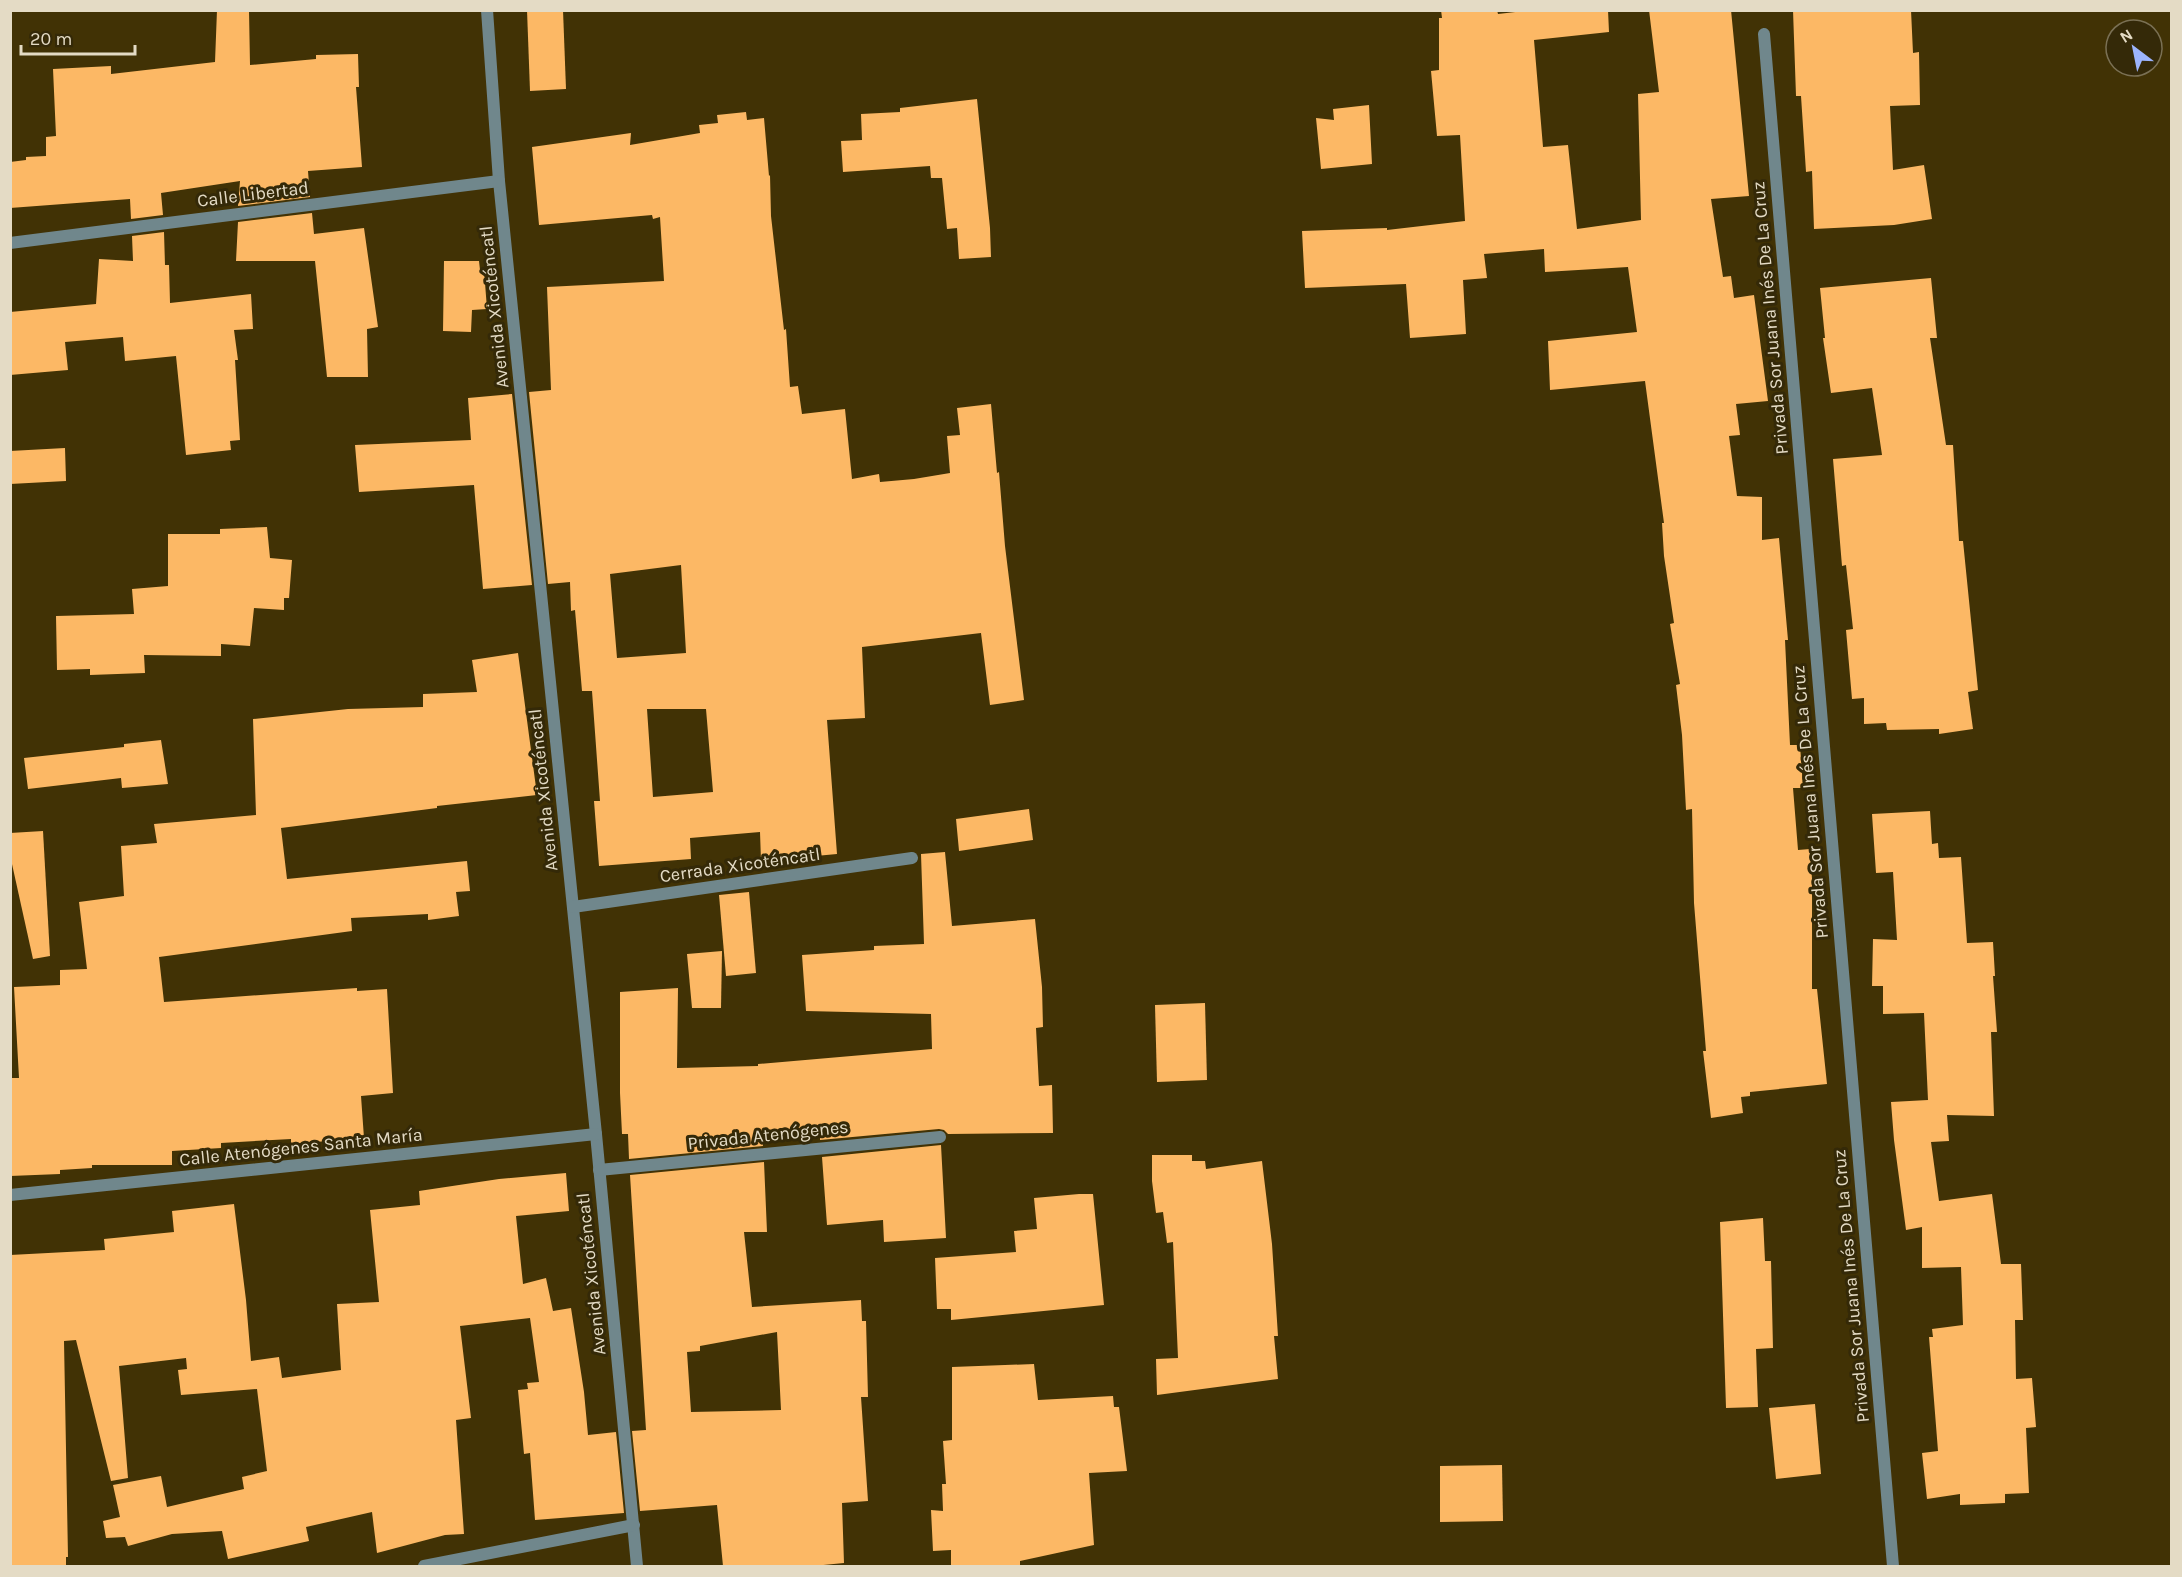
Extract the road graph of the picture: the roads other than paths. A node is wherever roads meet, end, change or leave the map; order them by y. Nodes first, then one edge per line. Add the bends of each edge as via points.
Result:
1 (487, 10) edge
2 (1764, 34) dead end
3 (500, 181) junction
4 (10, 243) edge
5 (912, 858) dead end
6 (573, 907) junction
7 (596, 1134) junction
8 (940, 1137) dead end
9 (599, 1170) junction
10 (10, 1195) edge
11 (634, 1525) junction
12 (424, 1566) edge
13 (637, 1566) edge
14 (1893, 1566) edge

1 - 3 street, Avenida Xicoténcatl
2 - 14 street, Privada Sor Juana Inés De La Cruz
3 - 4 street, Calle Libertad
3 - 6 street, Avenida Xicoténcatl
5 - 6 street, Cerrada Xicoténcatl
6 - 7 street, Avenida Xicoténcatl
7 - 9 street, Avenida Xicoténcatl
7 - 10 street, Calle Atenógenes Santa María
8 - 9 street, Privada Atenógenes
9 - 11 street, Avenida Xicoténcatl
11 - 12 street
11 - 13 street, Avenida Xicoténcatl

